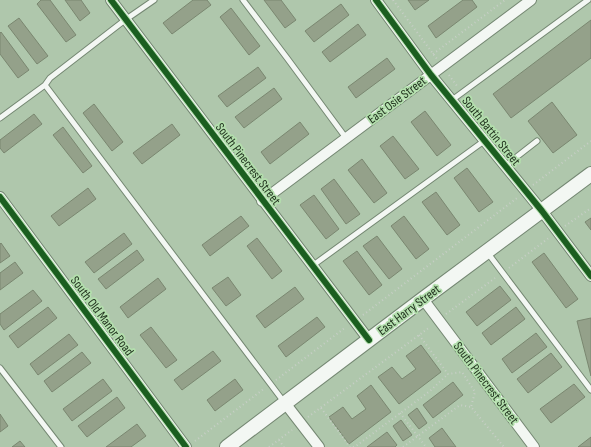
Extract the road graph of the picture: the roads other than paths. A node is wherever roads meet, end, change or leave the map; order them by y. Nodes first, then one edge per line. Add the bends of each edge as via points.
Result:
1 (111, 0) edge
2 (154, 0) edge
3 (243, 0) edge
4 (376, 0) edge
5 (531, 0) edge
6 (588, 0) edge
7 (125, 20) junction
8 (431, 75) junction
9 (45, 85) junction
10 (452, 100) junction
11 (0, 118) edge
12 (346, 138) junction
13 (484, 140) junction
14 (537, 140) dead end
15 (505, 166) junction
16 (591, 174) edge
17 (0, 197) edge
18 (262, 201) junction
19 (542, 210) junction
20 (487, 252) junction
21 (312, 266) junction
22 (591, 276) edge
23 (423, 299) junction
24 (369, 340) junction
25 (0, 368) edge
26 (591, 390) edge
27 (285, 403) junction
28 (189, 445) edge
29 (61, 447) edge
30 (227, 447) edge
31 (319, 447) edge
32 (534, 447) edge

1 - 7 street, South Pinecrest Street
2 - 7 lane
3 - 12 lane
4 - 8 street, South Battin Street
5 - 8 street, East Osie Street
6 - 10 lane
7 - 9 lane via 50,78
7 - 18 street, South Pinecrest Street
8 - 10 street, South Battin Street
8 - 12 street, East Osie Street
9 - 11 lane
9 - 27 lane
10 - 13 street, South Battin Street
12 - 18 street, East Osie Street
13 - 15 street, South Battin Street
13 - 21 lane
14 - 15 lane
15 - 19 street, South Battin Street
16 - 19 main road, East Harry Street
17 - 28 street, South Old Manor Road
18 - 21 street, South Pinecrest Street
19 - 20 main road, East Harry Street
19 - 22 street, South Battin Street
20 - 23 main road, East Harry Street
20 - 26 lane
21 - 24 street, South Pinecrest Street
23 - 24 main road, East Harry Street
23 - 32 street, South Pinecrest Street
24 - 27 main road, East Harry Street
25 - 29 lane
27 - 30 main road, East Harry Street
27 - 31 street

